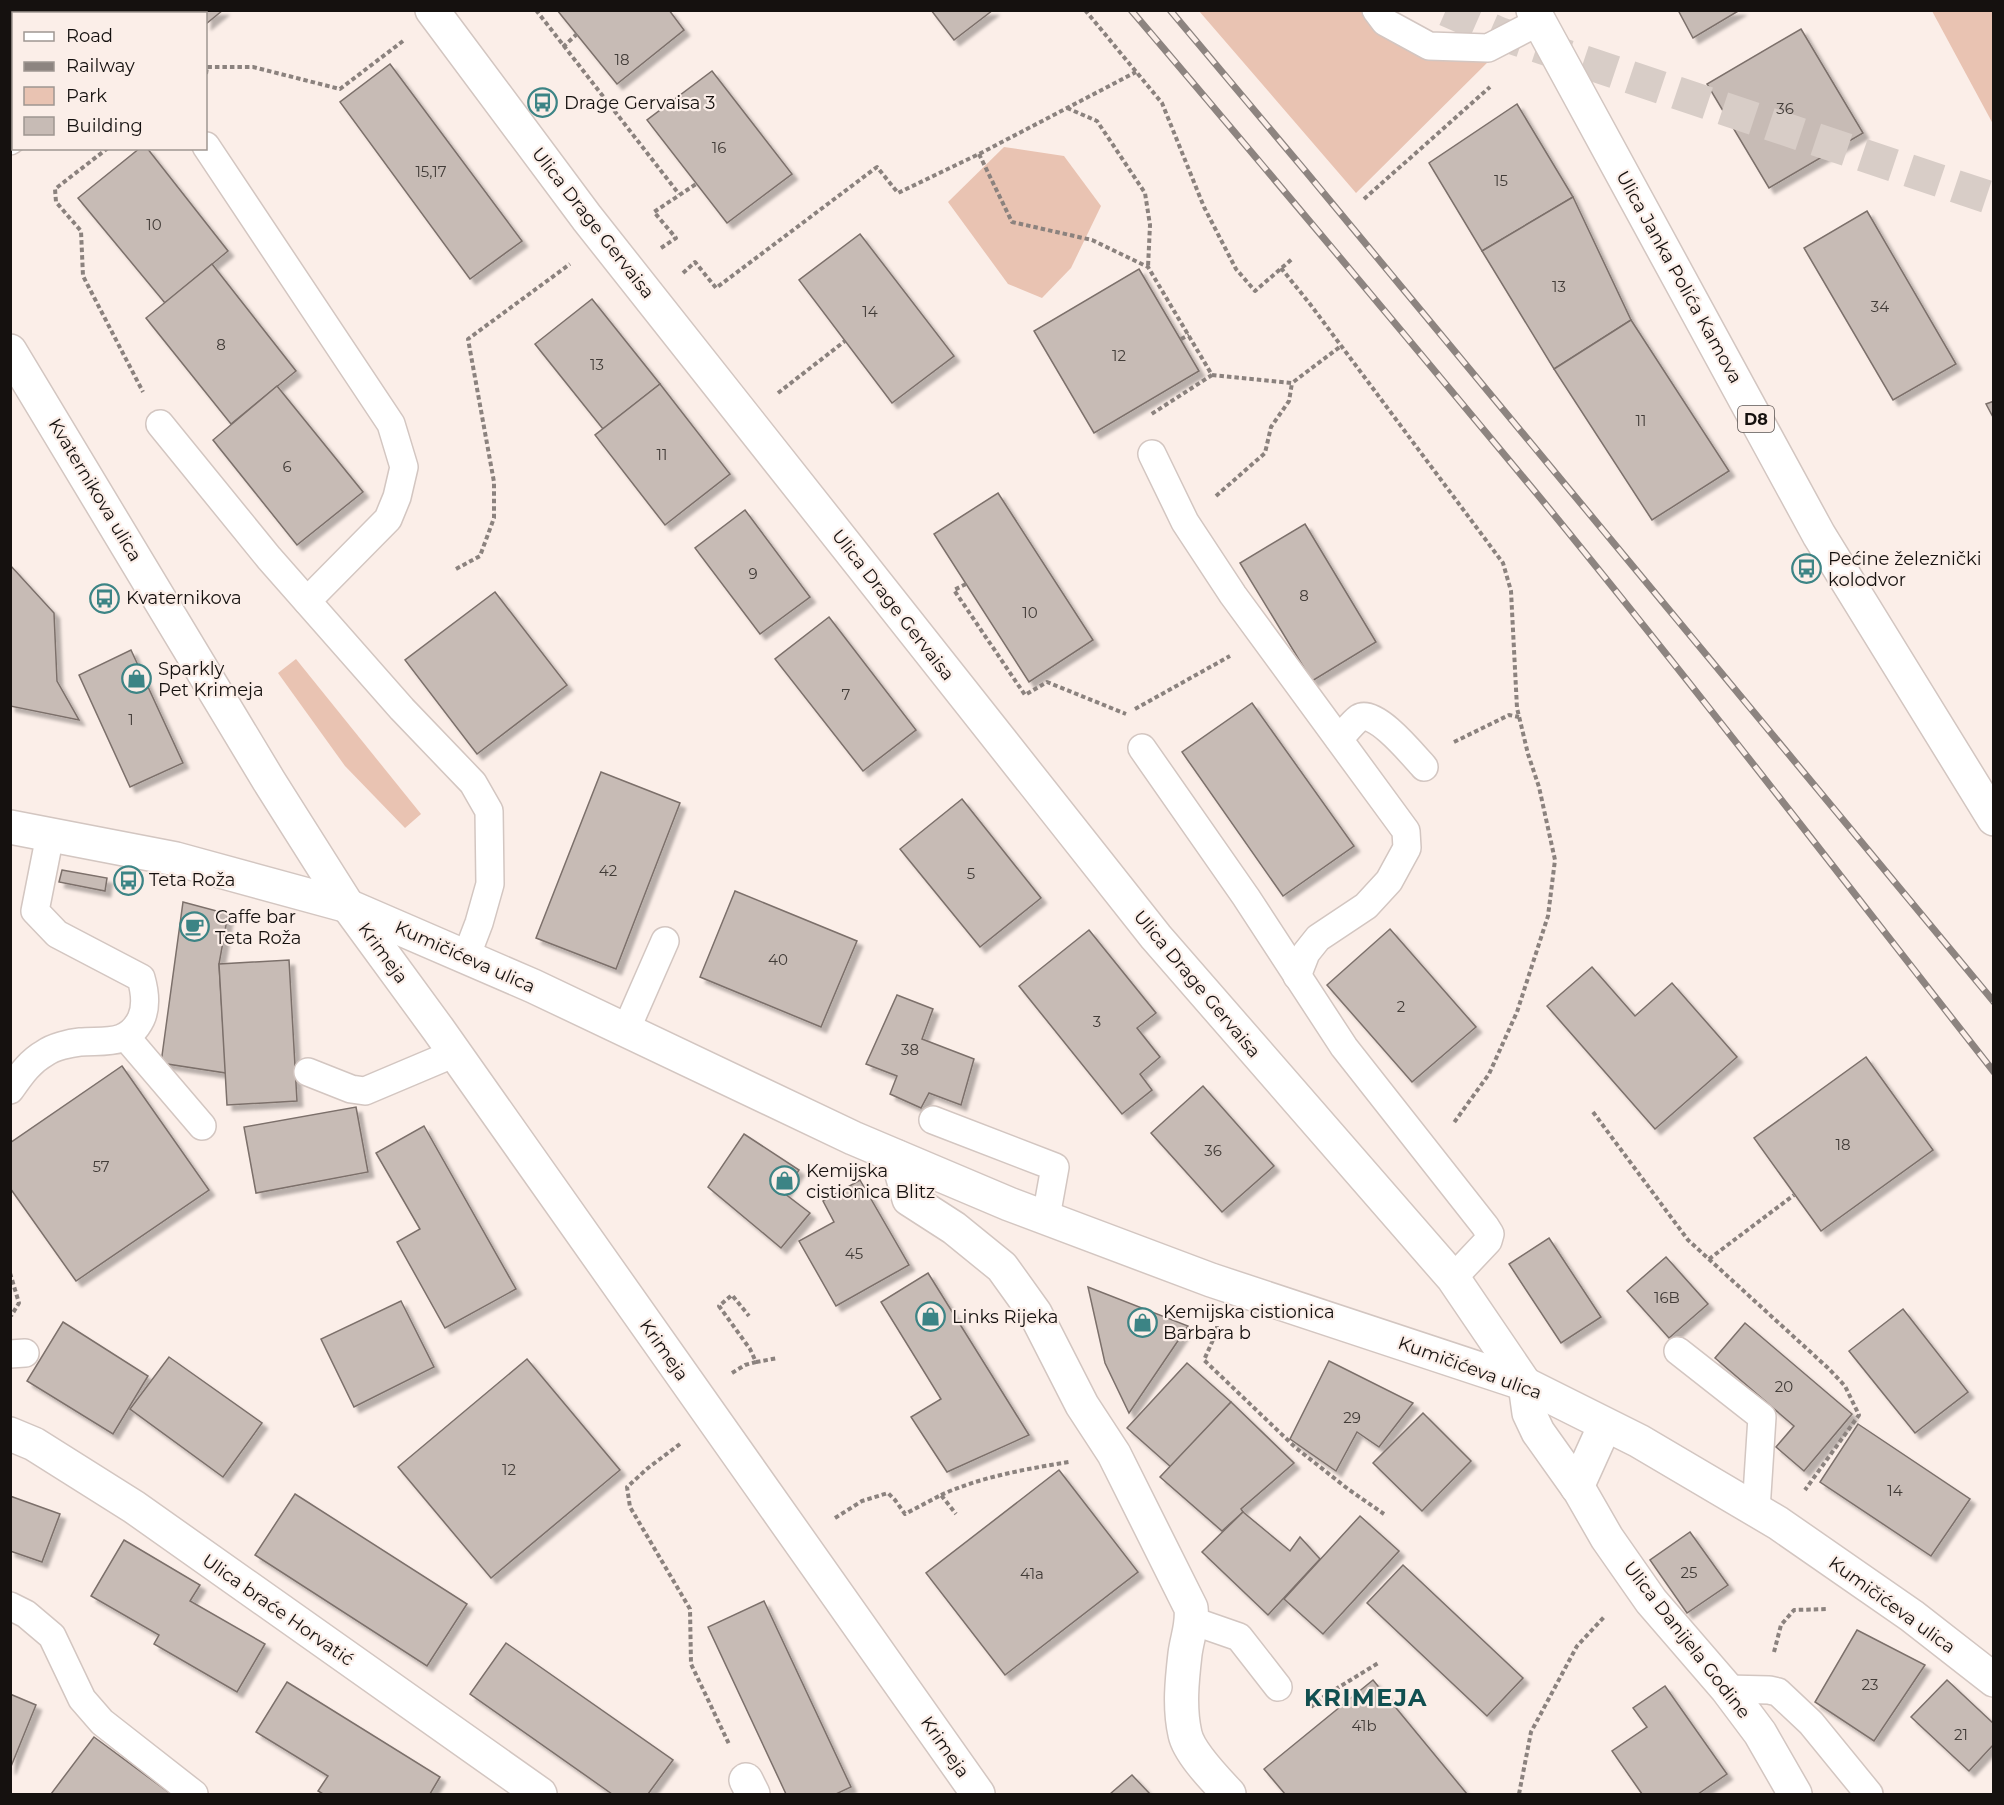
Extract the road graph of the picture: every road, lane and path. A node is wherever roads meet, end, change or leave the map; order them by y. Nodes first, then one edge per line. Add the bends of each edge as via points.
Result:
1 (432, 10) edge
2 (536, 10) edge
3 (1085, 10) edge
4 (1376, 10) edge
5 (1536, 16) edge
6 (577, 34) dead end
7 (406, 39) dead end
8 (562, 46) junction
9 (207, 67) edge
10 (1136, 72) junction
11 (1498, 79) dead end
12 (1066, 108) junction
13 (207, 148) edge
14 (105, 150) edge
15 (979, 153) junction
16 (696, 184) dead end
17 (679, 194) junction
18 (1364, 199) dead end
19 (660, 248) dead end
20 (578, 258) dead end
21 (1292, 259) dead end
22 (1148, 267) junction
23 (1281, 268) junction
24 (680, 275) dead end
25 (1189, 336) junction
26 (1181, 339) dead end
27 (845, 341) dead end
28 (1341, 346) junction
29 (10, 351) edge
30 (1212, 375) junction
31 (1292, 384) junction
32 (779, 392) dead end
33 (1162, 407) dead end
34 (160, 424) joint
35 (1152, 454) dead end
36 (1212, 500) dead end
37 (456, 569) dead end
38 (966, 584) dead end
39 (307, 601) junction
40 (1239, 651) dead end
41 (1519, 717) junction
42 (1339, 739) junction
43 (1456, 741) dead end
44 (1142, 748) dead end
45 (1424, 767) dead end
46 (1994, 819) edge
47 (10, 827) edge
48 (50, 835) junction
49 (348, 906) junction
50 (665, 941) dead end
51 (466, 957) junction
52 (1297, 976) junction
53 (626, 1030) junction
54 (126, 1037) junction
55 (454, 1053) junction
56 (308, 1072) dead end
57 (10, 1090) edge
58 (1593, 1112) dead end
59 (933, 1120) dead end
60 (202, 1126) dead end
61 (1430, 1156) junction
62 (897, 1157) junction
63 (1794, 1195) dead end
64 (1046, 1218) junction
65 (1709, 1259) junction
66 (10, 1273) edge
67 (1453, 1278) junction
68 (10, 1316) edge
69 (748, 1316) dead end
70 (1217, 1322) dead end
71 (1678, 1352) dead end
72 (778, 1358) dead end
73 (756, 1362) junction
74 (731, 1373) dead end
75 (1525, 1384) junction
76 (1605, 1425) junction
77 (10, 1434) edge
78 (688, 1438) dead end
79 (1114, 1454) junction
80 (1577, 1487) junction
81 (1805, 1490) dead end
82 (941, 1495) junction
83 (1756, 1510) junction
84 (956, 1514) dead end
85 (1384, 1514) dead end
86 (835, 1518) dead end
87 (10, 1606) edge
88 (1831, 1609) dead end
89 (1605, 1616) dead end
90 (1192, 1621) junction
91 (1380, 1662) dead end
92 (1994, 1680) edge
93 (1278, 1688) dead end
94 (1726, 1689) junction
95 (1764, 1690) junction
96 (1326, 1695) dead end
97 (750, 1787) edge
98 (194, 1794) edge
99 (540, 1794) edge
100 (978, 1794) edge
101 (1229, 1794) edge
102 (1520, 1794) edge
103 (1795, 1794) edge
104 (1869, 1794) edge

1 - 67 street, Ulica Drage Gervaisa via 587,218 1156,937
2 - 8 path
3 - 10 path
4 - 5 lane via 1385,22 1429,46 1488,48
5 - 46 street, Ulica Janka Polića Kamova / D8 via 1819,535
6 - 8 path
7 - 9 path via 340,89 253,67
8 - 17 path
10 - 12 path
10 - 23 path via 1162,103 1204,207 1236,269 1255,291
11 - 18 path
12 - 15 path
12 - 22 path via 1097,121 1145,193 1150,225
13 - 39 lane via 391,424 404,467 388,519
14 - 34 path via 55,189 56,202 81,231 83,276
15 - 22 path via 1012,222 1092,240
15 - 24 path via 898,193 877,167 716,288 695,262
16 - 17 path
17 - 19 path via 654,212 676,238
20 - 37 path via 468,339 494,482 494,518 480,556
21 - 23 path
22 - 25 path
23 - 28 path
25 - 26 path
25 - 30 path
27 - 32 path
28 - 31 path
28 - 41 path via 1503,563 1511,591
29 - 49 street, Kvaternikova ulica
30 - 31 path
30 - 33 path
31 - 36 path via 1289,401 1270,427 1265,453
34 - 39 lane
35 - 42 lane via 1185,522 1233,595
38 - 40 path via 954,590 1025,695 1047,682 1126,714
39 - 51 lane via 473,783 489,811 490,884
41 - 43 path via 1509,714
41 - 61 path via 1555,860 1548,916 1517,1012 1489,1074
42 - 45 lane via 1367,716 1383,724
42 - 52 lane via 1406,831 1407,848 1389,880 1366,906 1318,938 1306,953
44 - 52 lane
47 - 48 street, Kumičićeva ulica
48 - 49 street, Kumičićeva ulica via 176,859
48 - 54 lane via 35,911 57,934 141,978 144,1011
49 - 51 street, Kumičićeva ulica
49 - 55 street, Krimeja
50 - 53 lane
51 - 53 street, Kumičićeva ulica
52 - 61 lane via 1344,1047
53 - 62 street, Kumičićeva ulica
54 - 57 lane via 78,1042 46,1052 27,1065
54 - 60 lane
55 - 56 lane via 365,1091
55 - 100 street, Krimeja
58 - 65 path via 1688,1240
59 - 64 lane via 1055,1167
61 - 67 lane via 1490,1234 1488,1242
62 - 64 street, Kumičićeva ulica
62 - 79 street via 909,1199 954,1228 1002,1267 1035,1313 1082,1406
63 - 65 path
64 - 75 street, Kumičićeva ulica via 1211,1280
65 - 81 path via 1828,1368 1845,1386 1859,1415
66 - 68 path via 19,1303
67 - 75 street, Ulica Drage Gervaisa
69 - 73 path via 732,1295 719,1306
70 - 85 path via 1204,1360 1296,1448
71 - 83 lane via 1762,1417
72 - 73 path
73 - 74 path
75 - 76 street, Kumičićeva ulica
75 - 80 street, Ulica Danijela Godine via 1529,1413 1538,1432
76 - 80 street
76 - 83 street, Kumičićeva ulica
77 - 99 street, Ulica braće Horvatić via 34,1444 134,1507
78 - 97 path via 627,1487 630,1507 690,1609 691,1664
79 - 82 path via 960,1486
79 - 90 street via 1191,1608
80 - 94 street, Ulica Danijela Godine via 1651,1601
82 - 84 path
82 - 86 path via 905,1514 888,1493 862,1501
83 - 92 street, Kumičićeva ulica via 1912,1616
87 - 98 lane via 51,1636 82,1699 102,1722
88 - 95 path via 1794,1610 1781,1625
89 - 102 path via 1576,1646 1531,1732
90 - 93 lane via 1239,1637
90 - 101 street via 1181,1689 1185,1736
91 - 96 path
94 - 95 lane
94 - 103 street, Ulica Danijela Godine via 1760,1733
95 - 104 lane via 1778,1692 1811,1723

